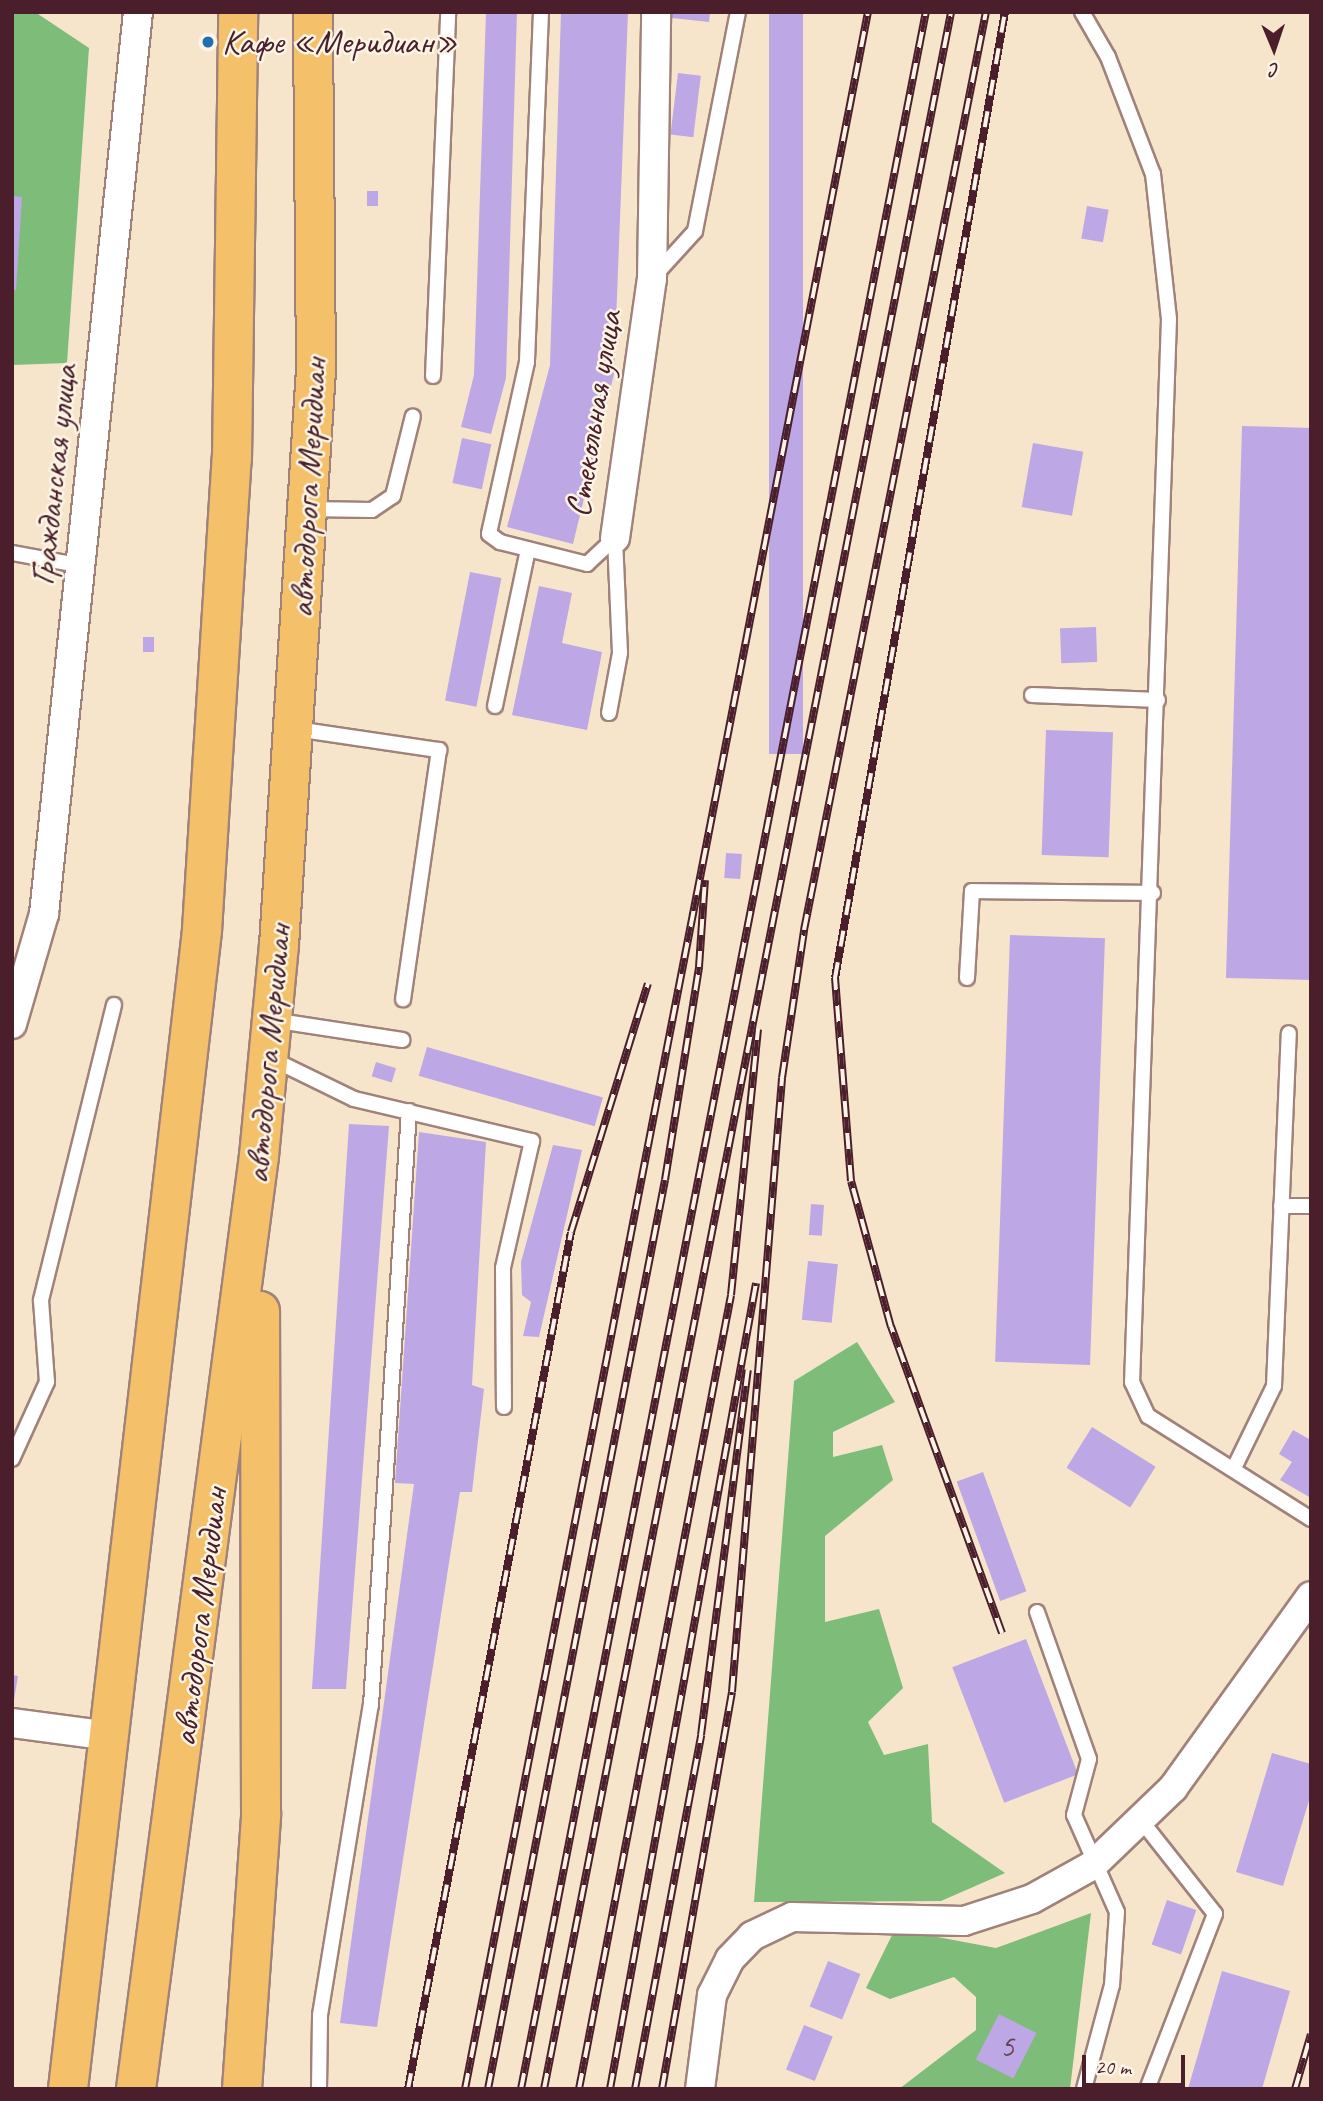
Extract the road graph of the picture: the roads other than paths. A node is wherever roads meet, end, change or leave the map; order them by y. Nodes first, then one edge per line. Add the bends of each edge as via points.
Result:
1 (138, 12) edge
2 (238, 12) edge
3 (313, 12) edge
4 (448, 12) edge
5 (541, 12) edge
6 (656, 12) edge
7 (738, 12) edge
8 (1082, 12) edge
9 (652, 278) junction
10 (433, 376) dead end
11 (413, 416) dead end
12 (308, 509) junction
13 (615, 538) junction
14 (528, 550) junction
15 (12, 554) edge
16 (82, 566) junction
17 (1032, 695) dead end
18 (1158, 700) junction
19 (495, 706) dead end
20 (609, 713) dead end
21 (294, 729) junction
22 (1153, 893) junction
23 (967, 978) dead end
24 (403, 999) dead end
25 (114, 1005) dead end
26 (12, 1024) edge
27 (1289, 1033) dead end
28 (269, 1039) junction
29 (402, 1040) dead end
30 (409, 1111) junction
31 (260, 1156) junction
32 (1281, 1206) junction
33 (1311, 1206) edge
34 (504, 1407) dead end
35 (12, 1459) edge
36 (1236, 1466) junction
37 (1311, 1519) edge
38 (1311, 1596) edge
39 (1037, 1612) dead end
40 (12, 1723) edge
41 (110, 1737) junction
42 (1140, 1819) junction
43 (1093, 1865) junction
44 (68, 2089) edge
45 (136, 2089) edge
46 (242, 2089) edge
47 (319, 2089) edge
48 (700, 2089) edge
49 (1084, 2089) edge
50 (1147, 2089) edge

1 - 16 street, Гражданская улица
2 - 41 main road via 232,459 202,930
3 - 12 main road, автодорога Меридиан via 316,370
4 - 10 lane
5 - 14 lane, Стекольная улица via 527,362 489,534
6 - 9 street, Стекольная улица
7 - 9 lane via 695,231
8 - 18 lane via 1108,57 1153,174 1169,319
9 - 13 street, Стекольная улица
11 - 12 lane via 393,496 372,510
12 - 21 main road, автодорога Меридиан
13 - 14 lane, Стекольная улица via 587,564
13 - 20 lane via 620,653
14 - 19 lane
15 - 16 lane
16 - 26 street, Гражданская улица via 44,914
17 - 18 lane
18 - 22 lane
21 - 24 lane via 439,750
21 - 28 main road, автодорога Меридиан
22 - 23 lane via 972,891
22 - 36 lane via 1132,1382 1148,1416
25 - 35 lane via 41,1300 47,1382
27 - 32 lane
28 - 29 lane
28 - 30 lane via 354,1098
28 - 31 main road, автодорога Меридиан
30 - 34 lane via 532,1141 503,1268
30 - 47 lane via 371,1705 320,2015
31 - 45 main road, автодорога Меридиан
31 - 46 main road via 262,1741
32 - 33 lane
32 - 36 lane via 1274,1386
36 - 37 lane
38 - 42 street via 1240,1701
39 - 43 lane via 1089,1759 1073,1815
40 - 41 street
41 - 44 main road
42 - 43 street
42 - 50 lane via 1215,1914
43 - 48 street via 1032,1899 964,1921 792,1917 752,1936 730,1959 712,1995
43 - 49 lane via 1117,1912 1112,1985

